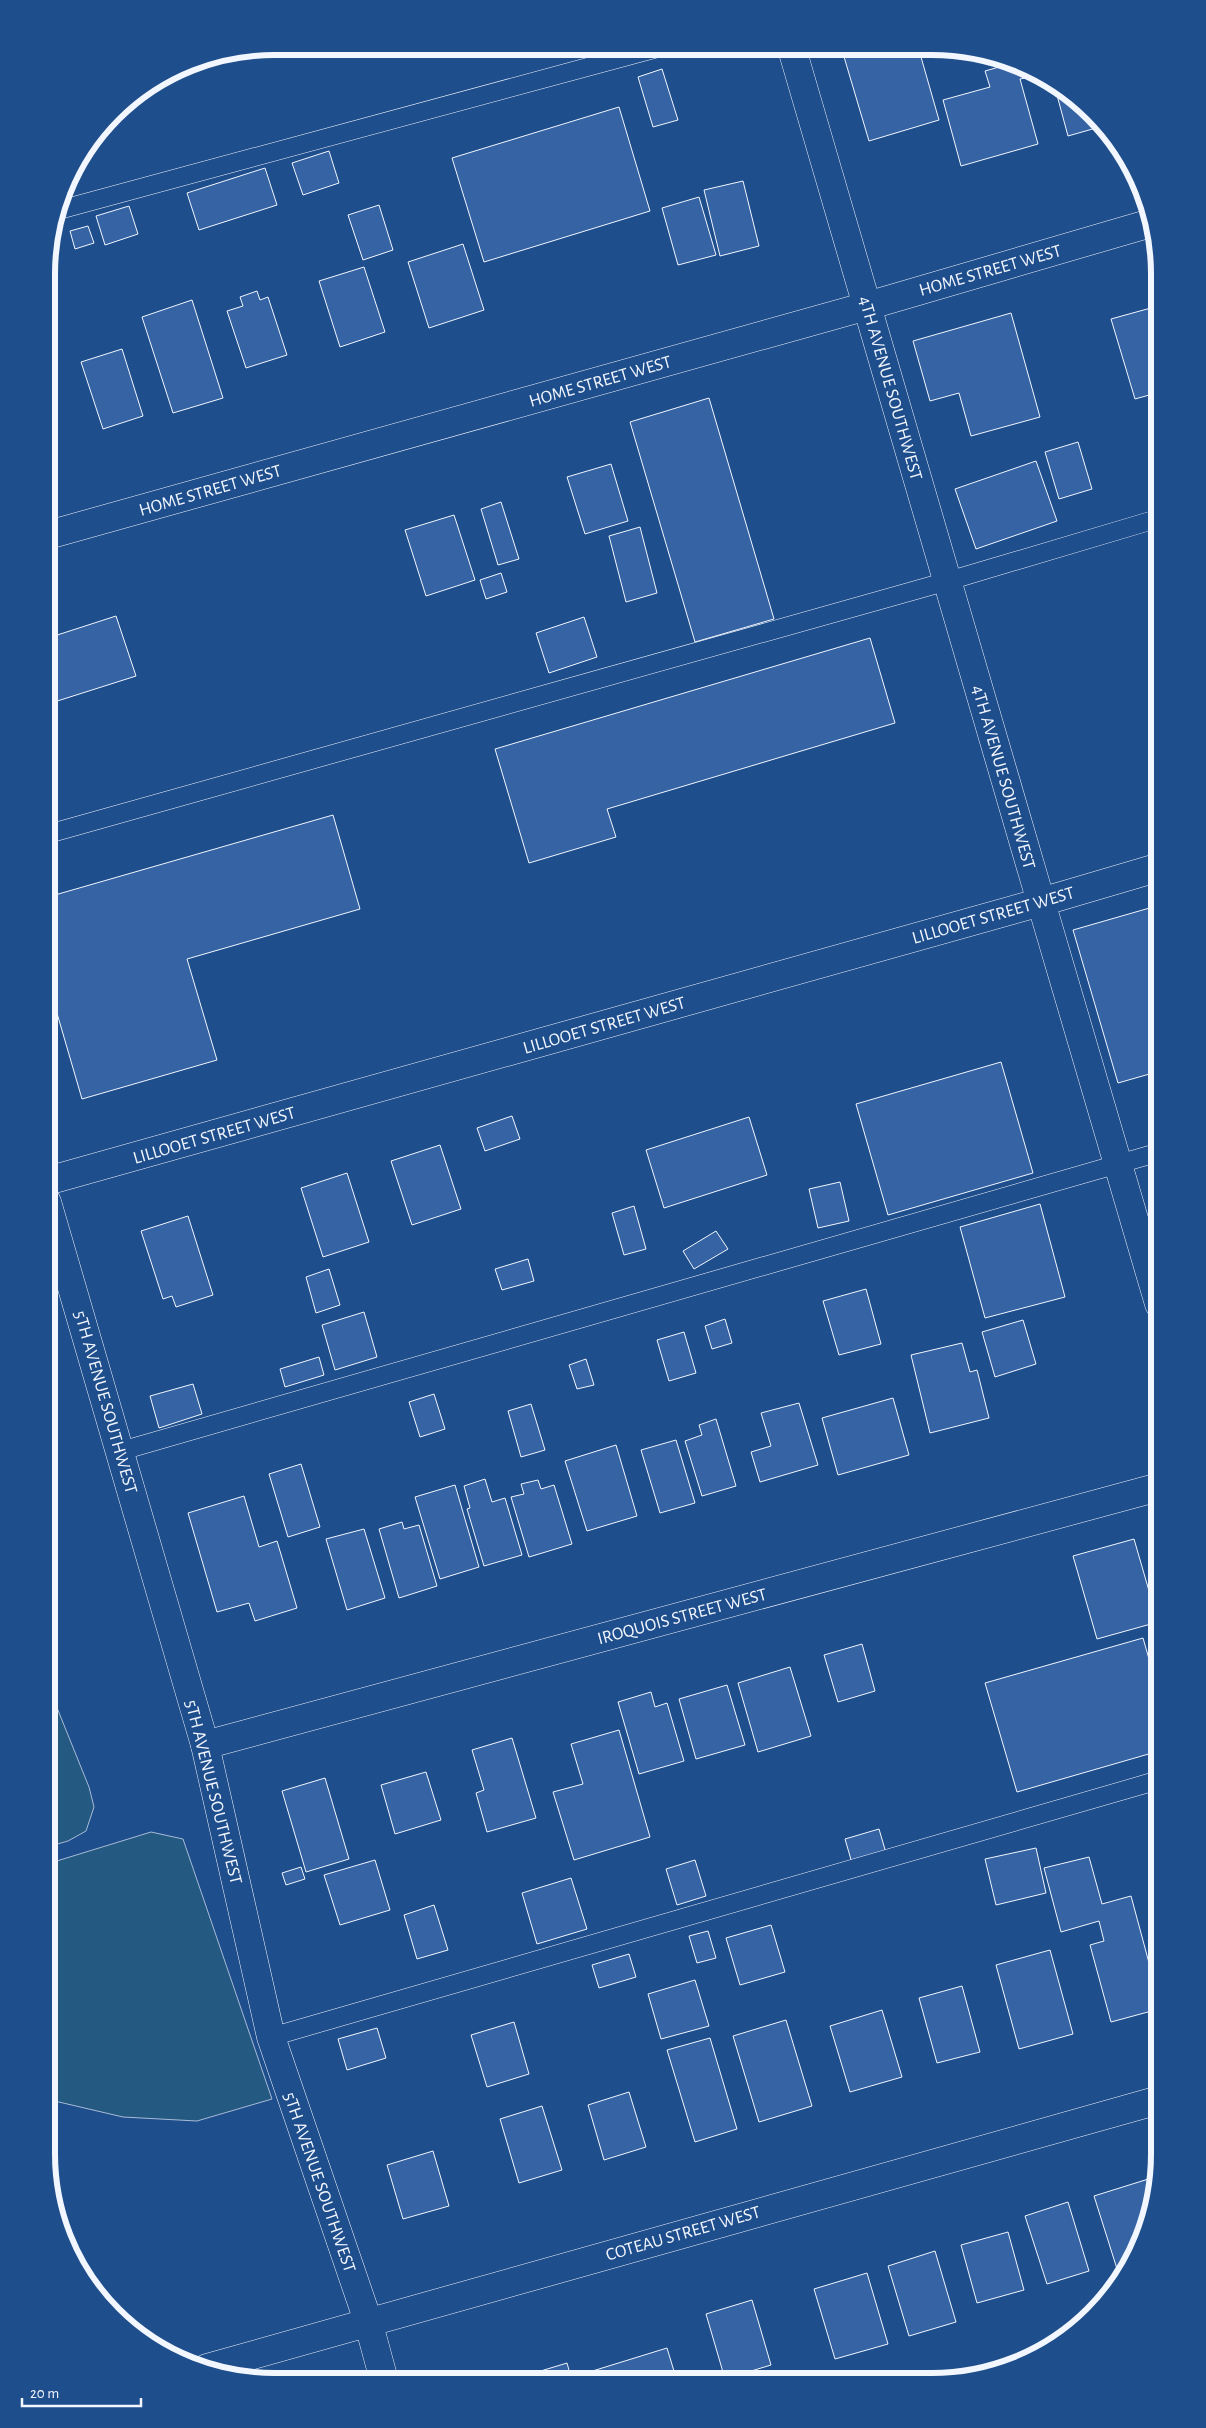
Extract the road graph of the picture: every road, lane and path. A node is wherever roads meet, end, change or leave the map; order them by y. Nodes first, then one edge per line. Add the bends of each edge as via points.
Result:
1 (632, 55) edge
2 (793, 55) edge
3 (65, 208) edge
4 (1146, 225) edge
5 (867, 306) junction
6 (1151, 521) edge
7 (55, 533) edge
8 (948, 581) junction
9 (55, 832) edge
10 (1151, 870) edge
11 (1041, 902) junction
12 (1151, 1155) edge
13 (1120, 1164) junction
14 (55, 1180) edge
15 (55, 1229) edge
16 (1151, 1272) edge
17 (121, 1451) junction
18 (1151, 1488) edge
19 (205, 1745) junction
20 (1151, 1782) edge
21 (271, 2037) junction
22 (1151, 2102) edge
23 (368, 2321) junction
24 (216, 2365) edge
25 (382, 2373) edge

1 - 3 lane
2 - 5 street, 4TH AVENUE SOUTHWEST
4 - 5 street, HOME STREET WEST
5 - 7 street, HOME STREET WEST
5 - 8 street, 4TH AVENUE SOUTHWEST
6 - 8 lane
8 - 9 lane
8 - 11 street, 4TH AVENUE SOUTHWEST
10 - 11 street, LILLOOET STREET WEST
11 - 13 street, 4TH AVENUE SOUTHWEST
11 - 14 street, LILLOOET STREET WEST
12 - 13 lane
13 - 16 street, 4TH AVENUE SOUTHWEST
13 - 17 lane
15 - 17 street, 5TH AVENUE SOUTHWEST
17 - 19 street, 5TH AVENUE SOUTHWEST
18 - 19 street, IROQUOIS STREET WEST
19 - 21 street, 5TH AVENUE SOUTHWEST
20 - 21 lane
21 - 23 street, 5TH AVENUE SOUTHWEST
22 - 23 street, COTEAU STREET WEST
23 - 24 street, COTEAU STREET WEST
23 - 25 street, 5TH AVENUE SOUTHWEST

